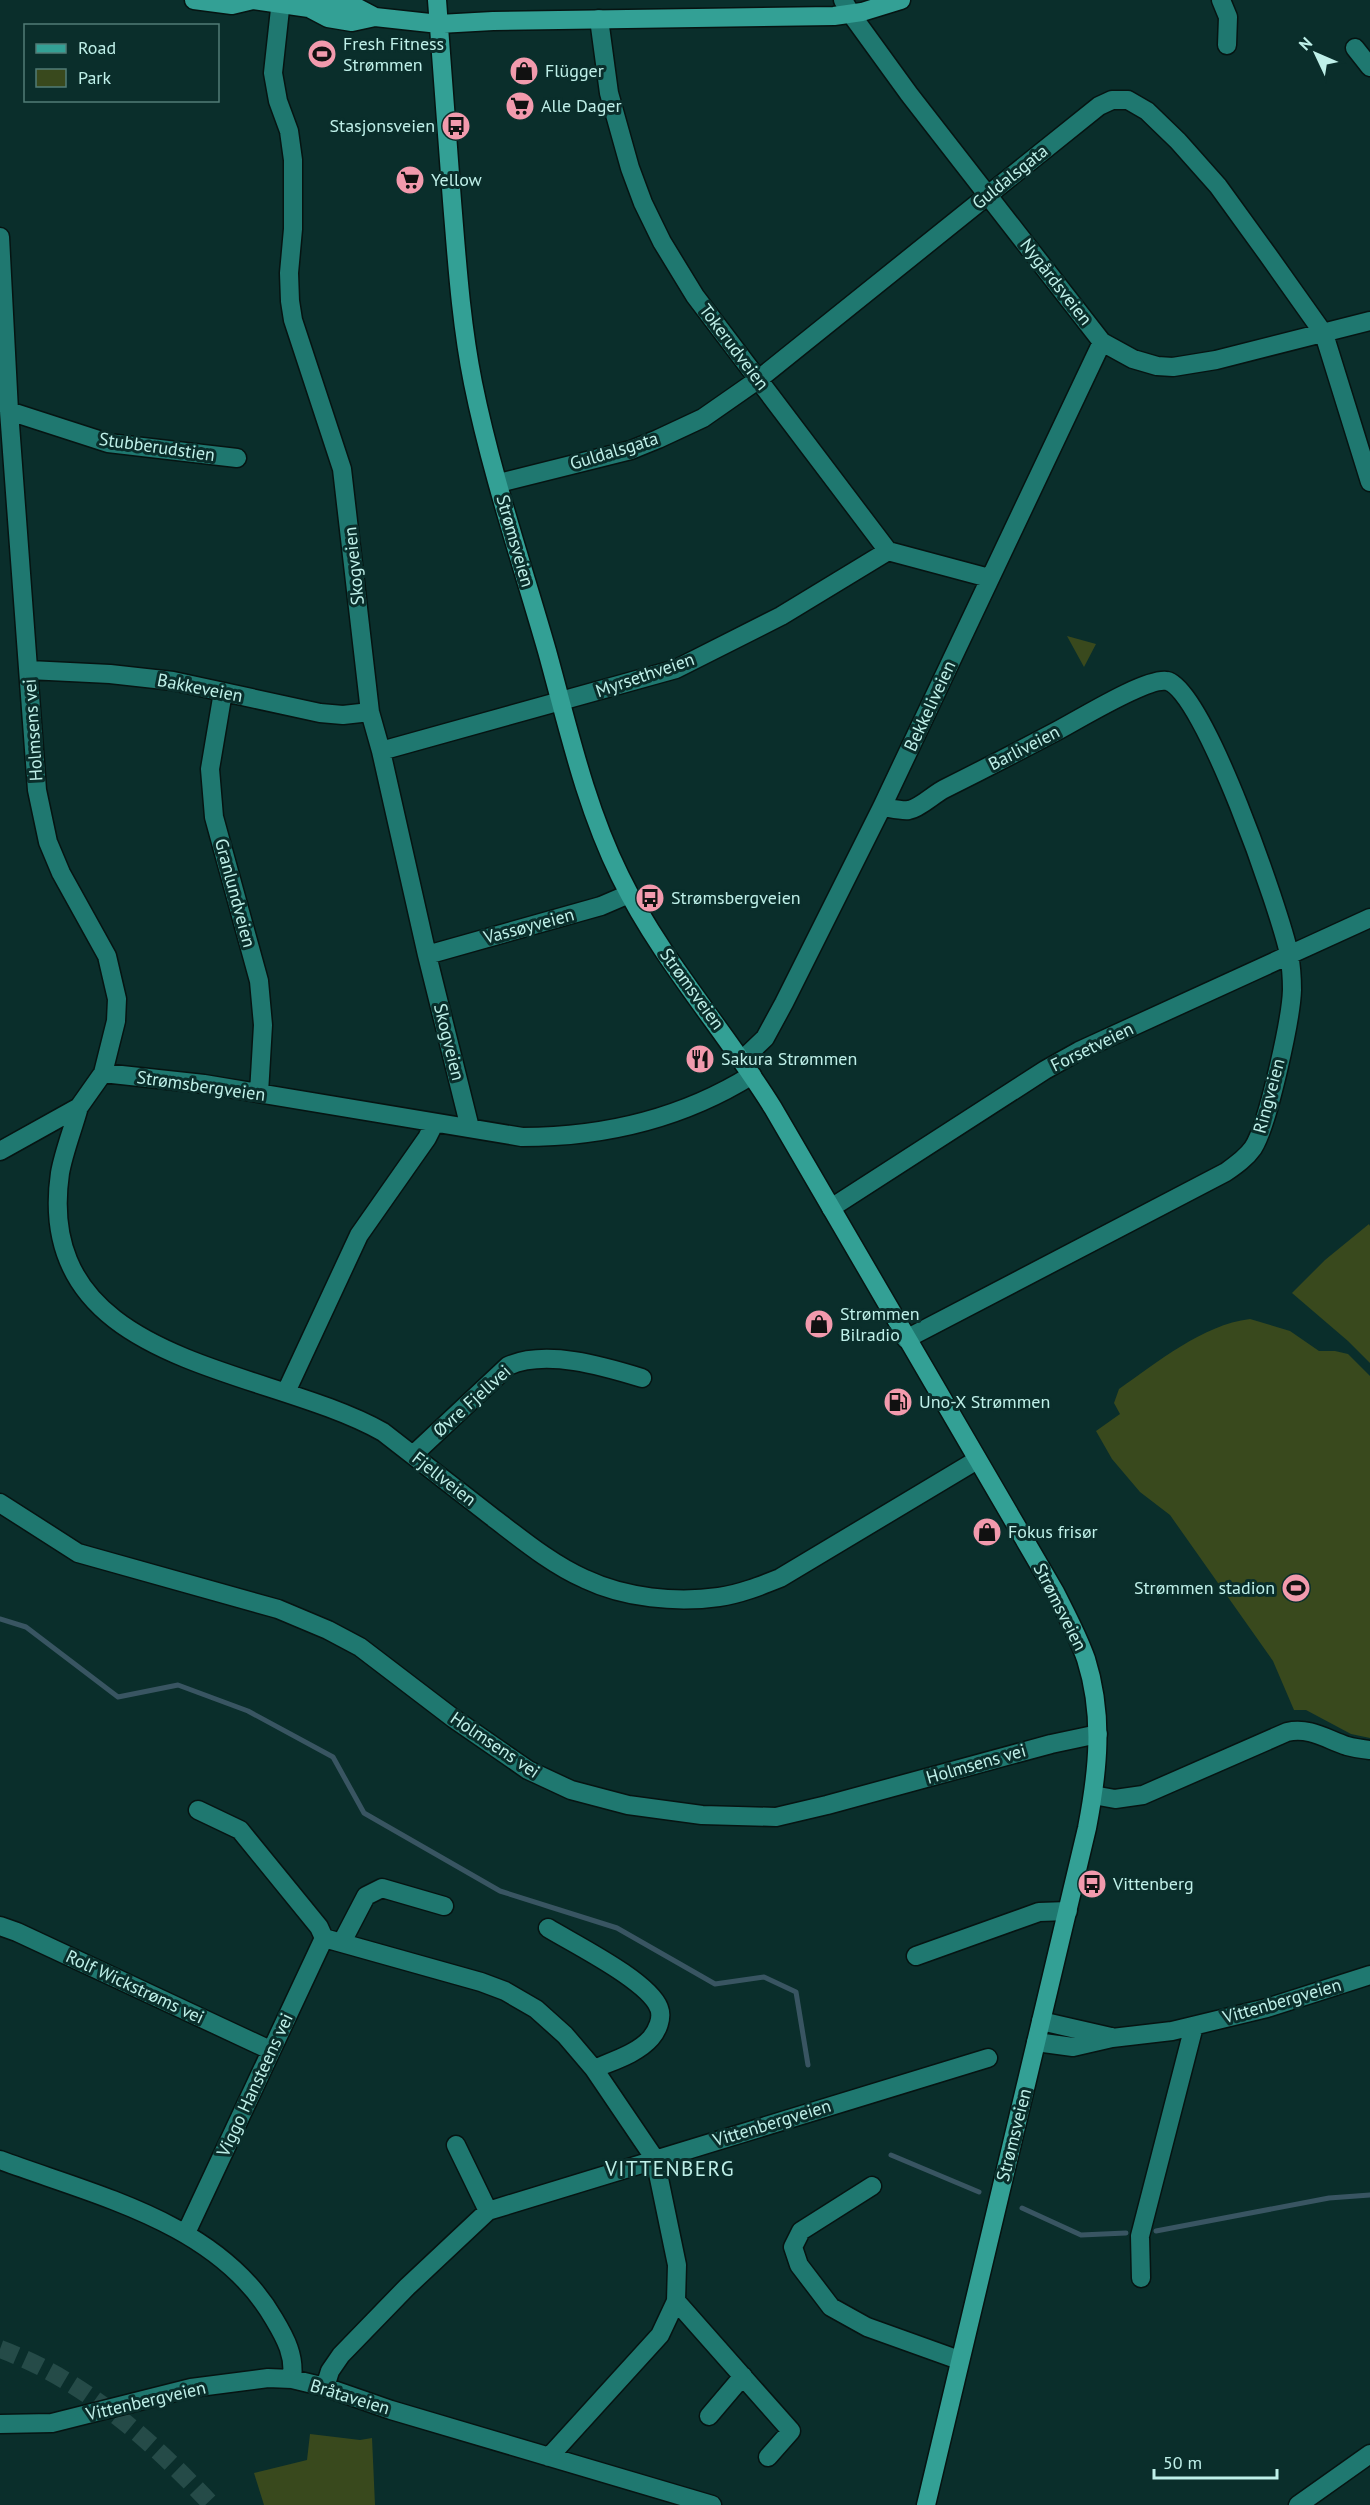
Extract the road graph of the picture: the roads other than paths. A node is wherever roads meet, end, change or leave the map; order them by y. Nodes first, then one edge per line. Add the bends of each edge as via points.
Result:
1 (194, 0) edge
2 (253, 0) edge
3 (437, 0) edge
4 (901, 0) edge
5 (1221, 0) edge
6 (281, 2) edge
7 (847, 7) edge
8 (599, 19) junction
9 (439, 24) junction
10 (1227, 45) dead end
11 (1355, 48) dead end
12 (1370, 67) edge
13 (988, 195) junction
14 (0, 237) edge
15 (1370, 321) edge
16 (1324, 334) junction
17 (1102, 342) junction
18 (759, 379) junction
19 (9, 411) junction
20 (237, 458) dead end
21 (1370, 482) edge
22 (499, 483) junction
23 (888, 551) junction
24 (990, 578) junction
25 (29, 669) junction
26 (1165, 680) joint
27 (223, 692) junction
28 (561, 702) junction
29 (369, 712) junction
30 (381, 752) junction
31 (882, 807) junction
32 (629, 894) junction
33 (1370, 918) edge
34 (1289, 954) junction
35 (427, 955) junction
36 (742, 1060) junction
37 (103, 1073) junction
38 (752, 1076) junction
39 (258, 1093) junction
40 (79, 1107) junction
41 (434, 1124) junction
42 (470, 1128) junction
43 (0, 1151) edge
44 (831, 1208) junction
45 (906, 1339) junction
46 (642, 1378) dead end
47 (286, 1392) junction
48 (413, 1455) junction
49 (977, 1460) junction
50 (0, 1503) edge
51 (1098, 1734) junction
52 (1370, 1750) edge
53 (1093, 1795) junction
54 (198, 1810) dead end
55 (444, 1906) dead end
56 (1068, 1911) junction
57 (0, 1926) edge
58 (548, 1928) dead end
59 (333, 1940) junction
60 (916, 1956) dead end
61 (1370, 1975) edge
62 (1041, 2021) junction
63 (1194, 2026) junction
64 (1112, 2038) junction
65 (1036, 2043) junction
66 (270, 2050) junction
67 (988, 2058) dead end
68 (594, 2069) junction
69 (456, 2145) dead end
70 (656, 2159) junction
71 (0, 2160) edge
72 (872, 2186) dead end
73 (488, 2211) junction
74 (186, 2233) junction
75 (1141, 2278) dead end
76 (676, 2301) junction
77 (959, 2360) junction
78 (743, 2376) junction
79 (292, 2379) junction
80 (324, 2387) junction
81 (709, 2416) dead end
82 (0, 2424) edge
83 (1370, 2454) edge
84 (549, 2457) junction
85 (768, 2457) dead end
86 (712, 2505) edge
87 (926, 2505) edge
88 (1298, 2505) edge

1 - 2 main road via 232,5
2 - 6 main road
3 - 9 main road, Strømsveien
4 - 7 main road
5 - 10 street via 1228,17
6 - 9 main road via 309,8 331,3 356,7 375,17
6 - 29 street, Skogveien via 273,73 293,160 290,301 342,469
7 - 8 main road
7 - 13 street, Nygårdsveien
8 - 9 main road
8 - 18 street, Tokerudveien via 609,93 643,203 695,296
9 - 22 main road, Strømsveien via 463,316 473,384
11 - 12 street
13 - 16 street, Guldalsgata via 1099,106 1112,100 1128,100 1147,111 1218,186
13 - 17 street, Nygårdsveien
13 - 18 street, Guldalsgata
14 - 19 street, Holmsens vei
15 - 16 street, Nygårdsveien
16 - 17 street, Nygårdsveien via 1173,367 1133,359
16 - 21 street, Guldalsgata
17 - 24 street, Bekkeliveien
18 - 22 street, Guldalsgata via 703,418 631,450
18 - 23 street, Tokerudveien
19 - 20 street, Stubberudstien via 108,442
19 - 25 street, Holmsens vei
22 - 28 main road, Strømsveien
23 - 24 street
23 - 28 street, Myrsethveien via 781,616 676,669
24 - 31 street, Bekkeliveien
25 - 27 street, Bakkeveien via 173,681
25 - 37 street, Holmsens vei via 37,790 48,842 107,956 115,981 116,1021
26 - 31 street, Barliveien via 1104,705 910,810
26 - 34 street, Ringveien via 1184,692 1227,777 1258,855
27 - 29 street, Bakkeveien via 320,713
27 - 39 street, Granlundveien via 210,769 214,817 259,981 263,1025
28 - 30 street, Myrsethveien
28 - 32 main road, Strømsveien via 593,812
29 - 30 street, Skogveien
30 - 35 street, Skogveien
31 - 36 street, Bekkeliveien via 771,1030
32 - 35 street, Vassøyveien via 601,906
32 - 36 main road, Strømsveien via 670,961
33 - 34 street, Forsetveien
34 - 44 street, Forsetveien via 1062,1061
34 - 45 street, Ringveien via 1292,990 1288,1021 1263,1125 1246,1156 1226,1172
35 - 42 street, Skogveien
36 - 38 main road, Strømsveien
37 - 39 street, Strømsbergveien
37 - 40 street, Holmsens vei
38 - 42 street, Strømsbergveien via 666,1116 611,1130 563,1137 522,1137
38 - 44 main road, Strømsveien
39 - 41 street, Strømsbergveien
40 - 43 street, Holmsens vei
40 - 47 street, Fjellveien via 60,1172 58,1208 62,1240 80,1284 134,1335 180,1358
41 - 42 street, Strømsbergveien
41 - 47 street via 358,1235
44 - 45 main road, Strømsveien
45 - 49 main road, Strømsveien
46 - 48 street, Øvre Fjellvei via 575,1362 522,1359 508,1366
47 - 48 street, Fjellveien via 361,1420
48 - 49 street, Fjellveien via 519,1537 584,1579 633,1594 690,1599 720,1597 780,1578
49 - 51 main road, Strømsveien via 1055,1592 1079,1641 1091,1677
50 - 51 street, Holmsens vei via 78,1553 268,1606 328,1630 360,1647 528,1770 571,1790 628,1805 702,1815 776,1817
51 - 53 main road, Strømsveien
52 - 53 street via 1297,1730 1143,1795
53 - 56 main road, Strømsveien
54 - 59 street via 240,1830
55 - 59 street, Viggo Hansteens vei via 381,1888 366,1896
56 - 60 street via 1039,1912
56 - 62 main road, Strømsveien
57 - 66 street, Rolf Wickstrøms vei
58 - 68 street via 639,1984 659,2008 660,2023 652,2037
59 - 66 street, Viggo Hansteens vei
59 - 68 street via 480,1982 524,2000 565,2035
61 - 63 street, Vittenbergveien via 1268,2008
62 - 64 street, Vittenbergveien
62 - 65 main road, Strømsveien
63 - 64 street, Vittenbergveien
63 - 75 street via 1140,2236
64 - 65 street, Vittenbergveien via 1073,2047
65 - 77 main road, Strømsveien
66 - 74 street, Viggo Hansteens vei
67 - 70 street, Vittenbergveien
68 - 70 street
69 - 73 street
70 - 73 street, Vittenbergveien
70 - 76 street via 677,2265
71 - 74 street, Bråtaveien
72 - 77 street via 801,2231 793,2247 800,2265 831,2307 867,2327
73 - 80 street, Vittenbergveien via 341,2355
74 - 79 street, Bråtaveien via 215,2252 255,2289 290,2349
76 - 78 street
76 - 84 street via 660,2336
77 - 87 main road, Strømsveien
78 - 81 street
78 - 85 street via 791,2431
79 - 80 street, Bråtaveien
79 - 82 street, Vittenbergveien via 268,2378 191,2388 52,2423
80 - 84 street, Bråtaveien
83 - 88 street
84 - 86 street, Bråtaveien

